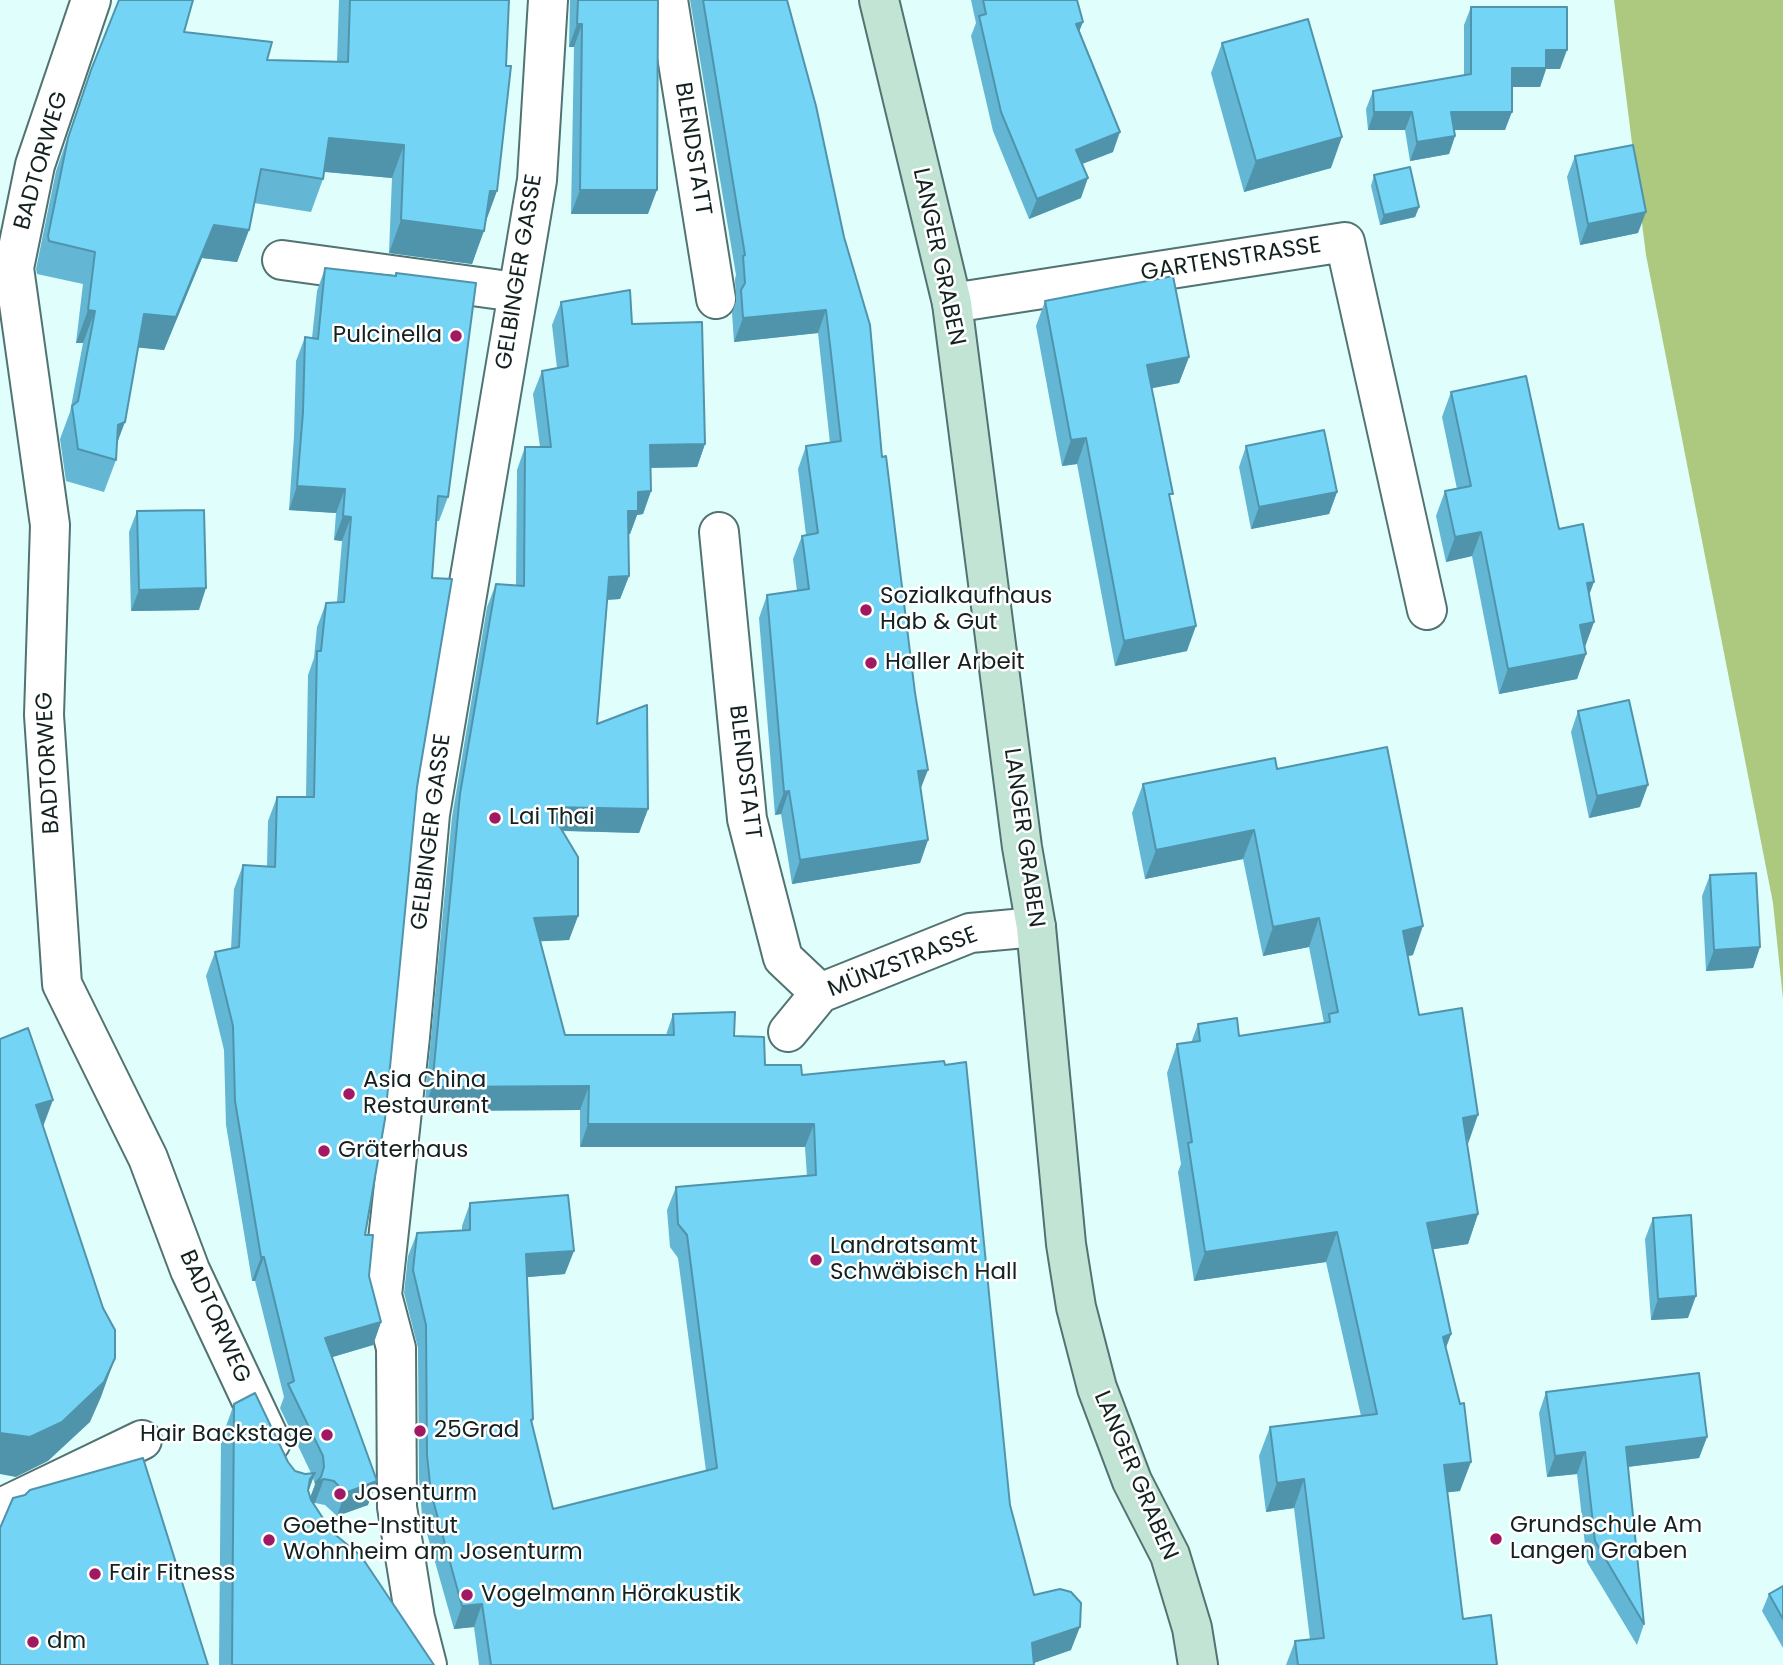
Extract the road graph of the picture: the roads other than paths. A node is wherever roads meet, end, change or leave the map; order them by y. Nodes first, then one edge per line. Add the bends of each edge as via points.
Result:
1 (91, 0) edge
2 (548, 0) edge
3 (668, 0) edge
4 (879, 0) edge
5 (282, 260) dead end
6 (516, 292) junction
7 (716, 299) dead end
8 (952, 303) junction
9 (719, 533) dead end
10 (1427, 610) dead end
11 (1036, 927) junction
12 (820, 993) junction
13 (789, 1032) dead end
14 (142, 1440) dead end
15 (288, 1477) edge
16 (0, 1513) edge
17 (376, 1587) edge
18 (415, 1618) junction
19 (427, 1665) edge
20 (1198, 1665) edge

1 - 15 street, BADTORWEG via 35,165 14,268 50,525 44,715 62,985 148,1158 190,1270
2 - 6 street, GELBINGER GASSE via 537,180
3 - 7 street, BLENDSTATT
4 - 8 main road, LANGER GRABEN
5 - 6 street
6 - 18 street, GELBINGER GASSE via 430,814 382,1295 396,1348 397,1507
8 - 10 street, GARTENSTRASSE via 1345,242
8 - 11 main road, LANGER GRABEN
9 - 12 street, BLENDSTATT via 747,819 783,958
11 - 12 street, MÜNZSTRASSE via 970,933
11 - 20 main road, LANGER GRABEN via 1076,1307 1097,1388 1132,1481 1171,1555
12 - 13 street, MÜNZSTRASSE
14 - 16 street via 3,1507
17 - 18 street
18 - 19 street, GELBINGER GASSE

